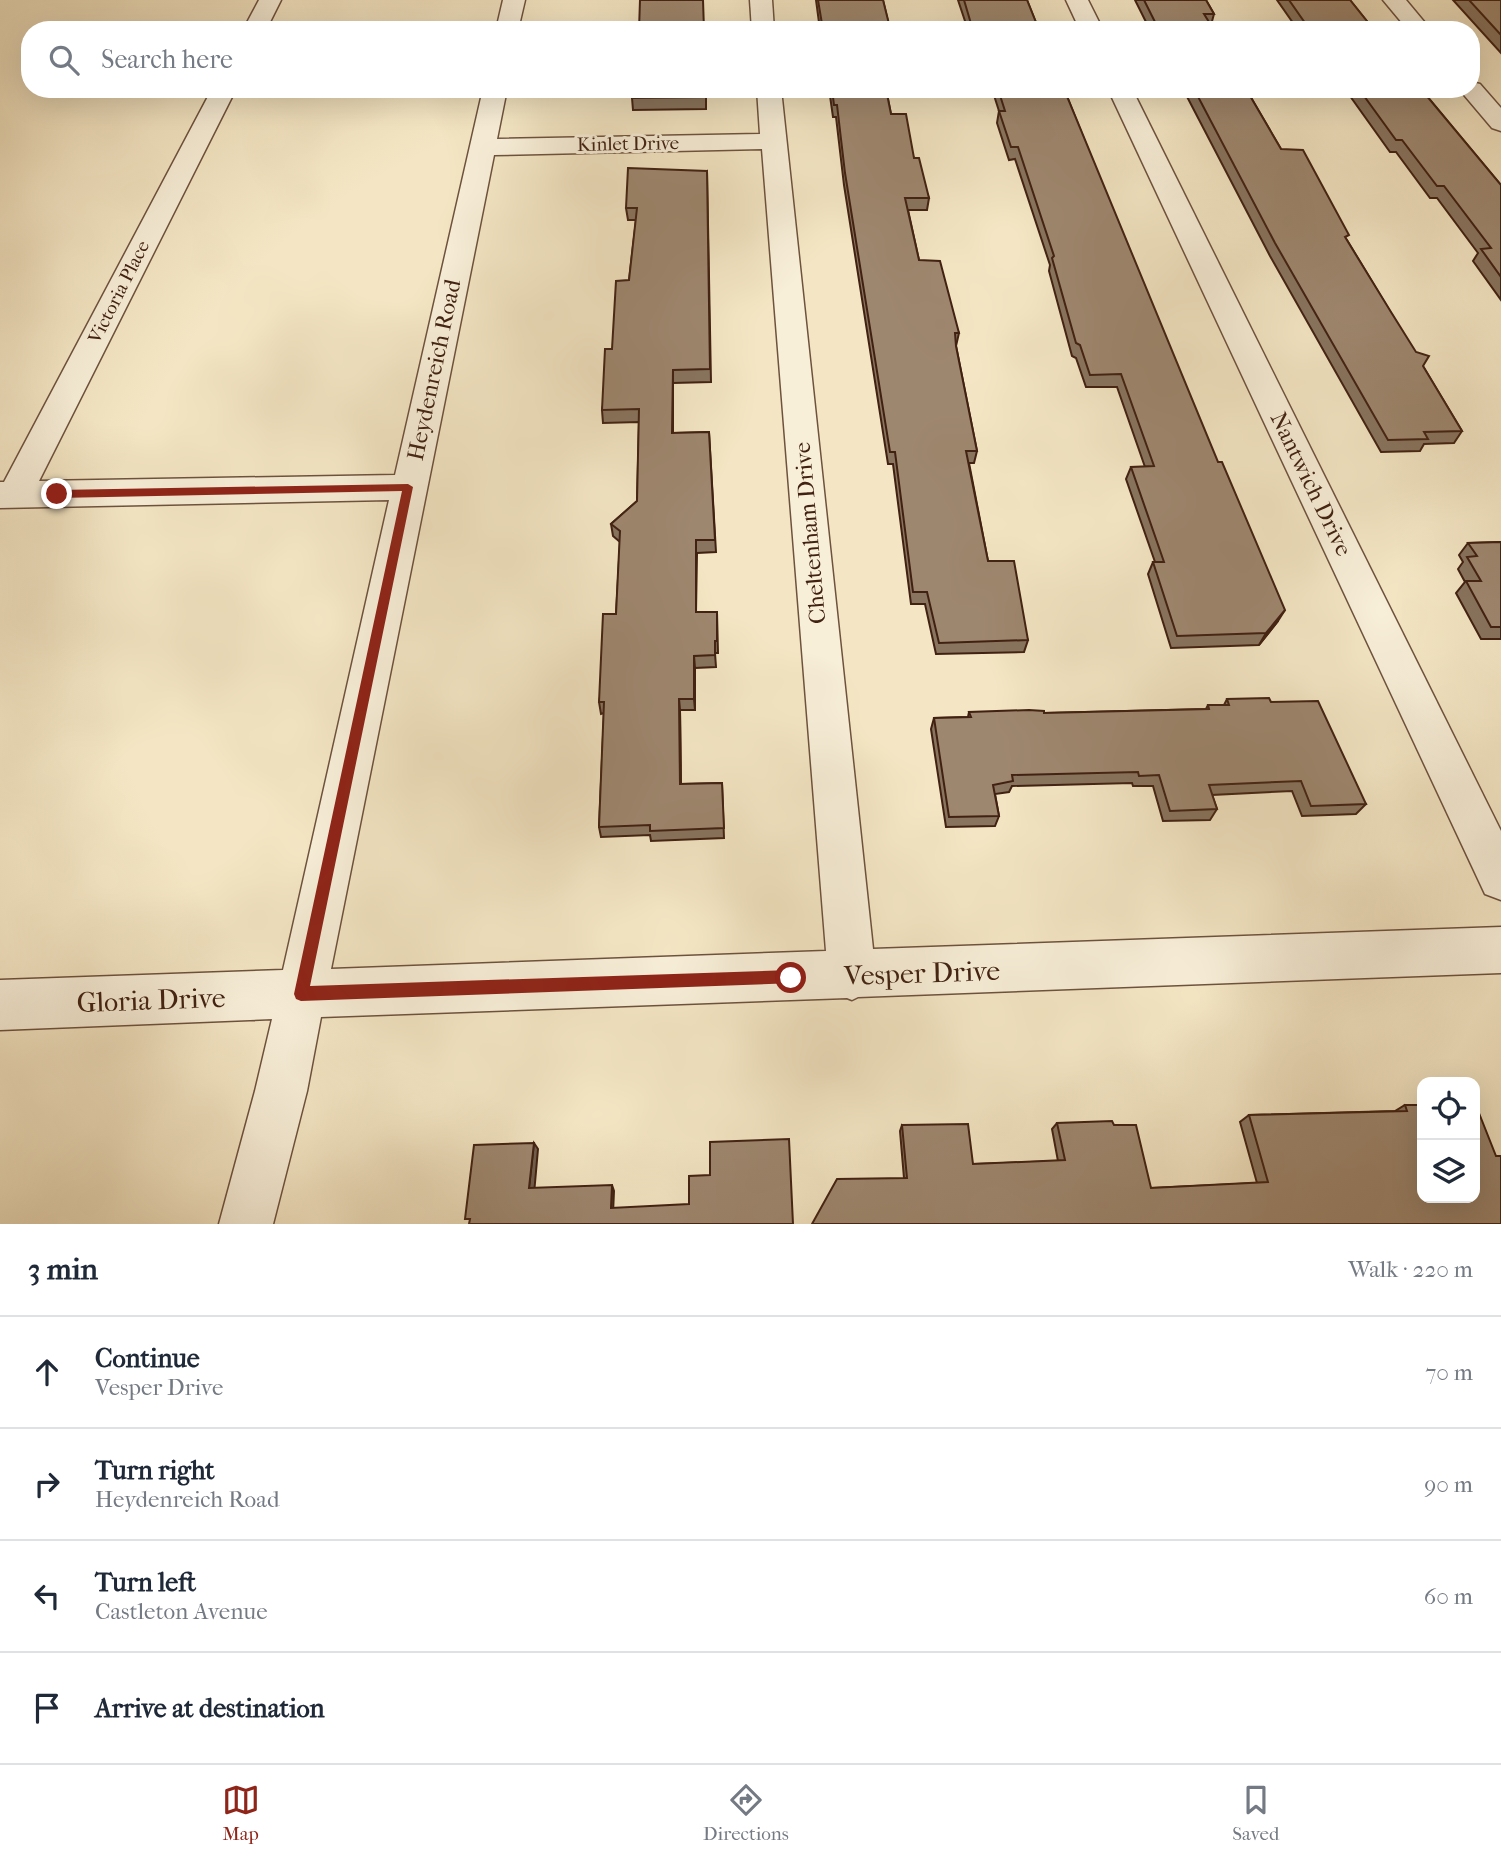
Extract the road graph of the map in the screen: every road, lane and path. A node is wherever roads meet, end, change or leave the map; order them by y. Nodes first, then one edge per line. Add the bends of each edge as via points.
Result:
1 (270, 0) edge
2 (514, 0) edge
3 (761, 0) edge
4 (1077, 0) edge
5 (1394, 0) edge
6 (259, 21) edge
7 (509, 21) edge
8 (762, 21) edge
9 (1088, 21) edge
10 (1412, 21) edge
11 (219, 98) edge
12 (493, 98) edge
13 (770, 98) edge
14 (1124, 98) edge
15 (1479, 98) edge
16 (1501, 123) edge
17 (774, 141) junction
18 (482, 147) junction
19 (408, 487) junction
20 (7, 495) edge
21 (1501, 879) edge
22 (1501, 950) edge
23 (852, 976) junction
24 (301, 994) junction
25 (0, 1005) edge
26 (246, 1224) edge

1 - 6 street
2 - 7 street
3 - 8 street
4 - 9 street
5 - 10 street
11 - 20 street, Victoria Place
12 - 18 street, Heydenreich Road
13 - 17 street, Cheltenham Drive
14 - 21 street, Nantwich Drive
15 - 16 street
17 - 18 street, Kinlet Drive
17 - 23 street, Cheltenham Drive
18 - 19 street, Heydenreich Road
19 - 20 street
19 - 24 street, Heydenreich Road
22 - 23 street, Vesper Drive
23 - 24 street, Vesper Drive
24 - 25 street, Gloria Drive
24 - 26 street, Heydenreich Road

